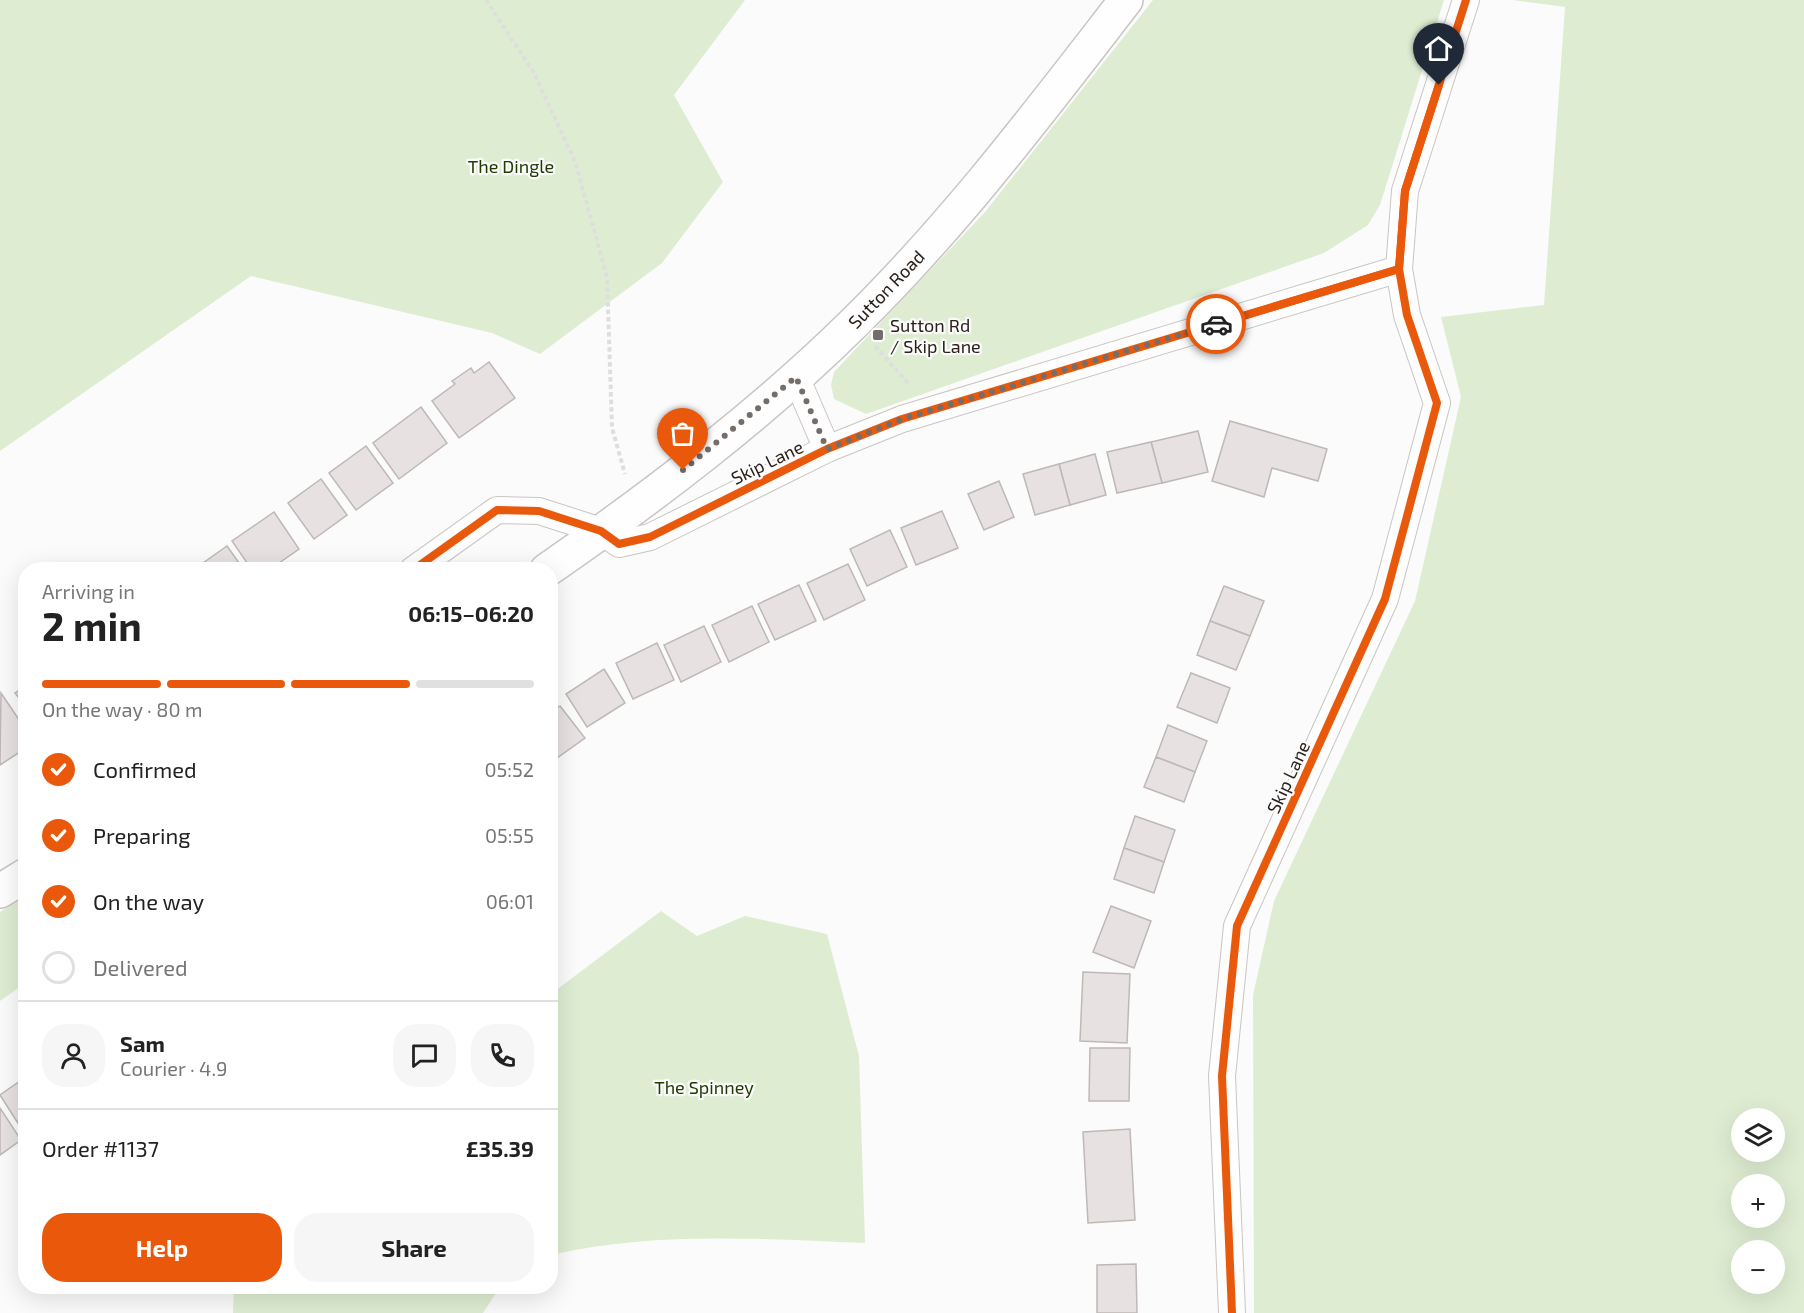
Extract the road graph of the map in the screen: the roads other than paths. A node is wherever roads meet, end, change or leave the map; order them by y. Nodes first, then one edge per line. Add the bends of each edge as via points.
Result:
1 (1126, 0) edge
2 (1466, 0) edge
3 (1399, 269) junction
4 (796, 377) junction
5 (827, 449) junction
6 (601, 531) junction
7 (424, 562) edge
8 (558, 562) edge
9 (18, 879) edge
10 (0, 891) edge
11 (1232, 1313) edge

1 - 4 main road, Sutton Road via 943,230
2 - 3 street, Skip Lane via 1405,191
3 - 5 street, Skip Lane via 902,419
3 - 11 street, Skip Lane via 1407,315 1437,403 1385,599 1237,926 1222,1076
4 - 5 street, Skip Lane
4 - 6 main road, Sutton Road via 715,446
5 - 6 street, Skip Lane via 650,537 619,544
6 - 7 street via 539,511 497,510
6 - 8 main road, Sutton Road
9 - 10 main road

